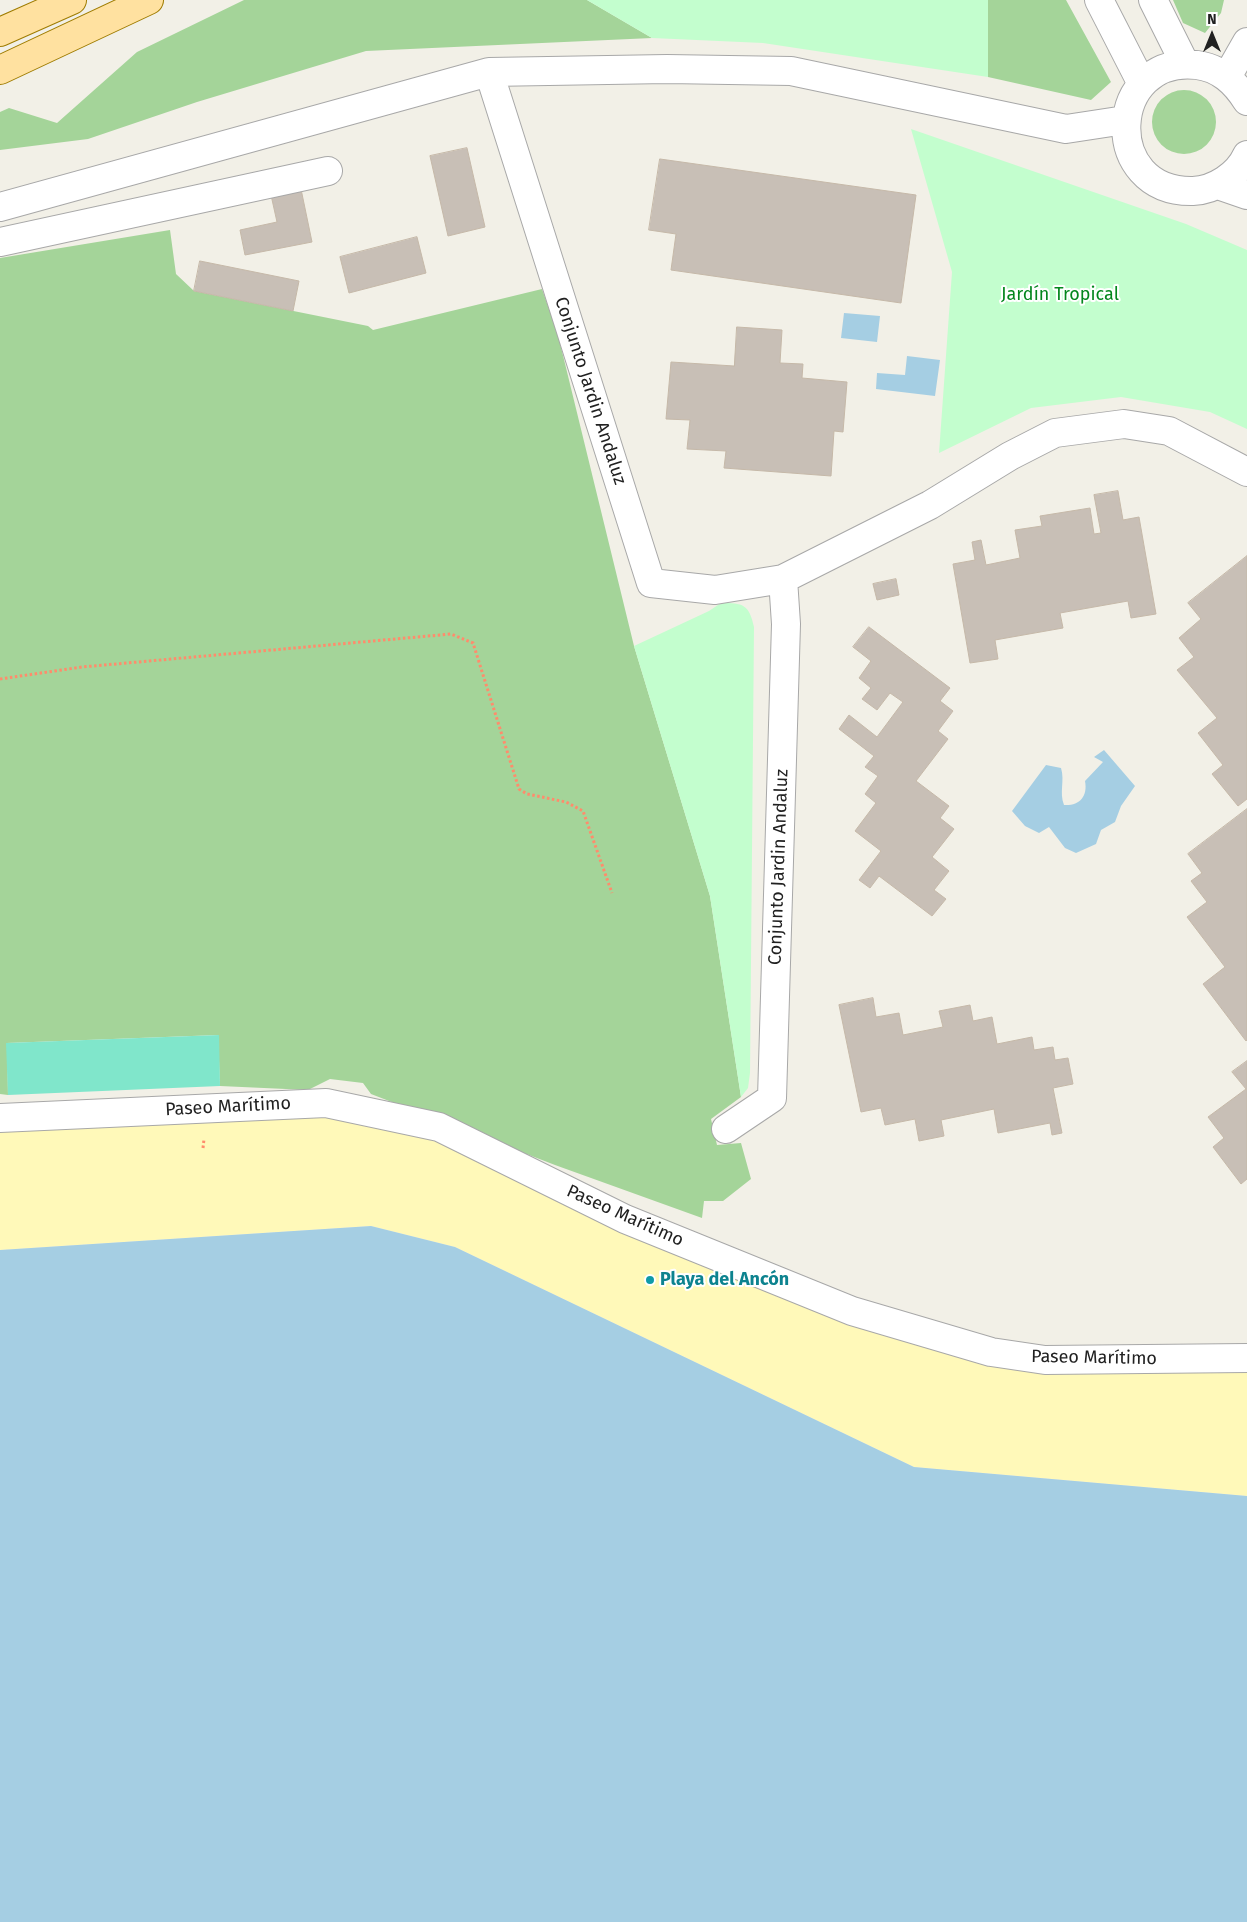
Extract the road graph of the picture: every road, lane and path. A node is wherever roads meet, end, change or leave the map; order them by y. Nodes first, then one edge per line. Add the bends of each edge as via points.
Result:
1 (72, 0) edge
2 (149, 0) edge
3 (1099, 0) edge
4 (1152, 0) edge
5 (0, 32) edge
6 (1247, 42) edge
7 (1185, 64) junction
8 (0, 70) edge
9 (489, 72) junction
10 (1227, 76) junction
11 (1142, 84) junction
12 (1247, 101) edge
13 (1125, 120) junction
14 (1247, 154) edge
15 (328, 171) dead end
16 (1218, 185) junction
17 (1247, 195) edge
18 (0, 207) edge
19 (0, 242) edge
20 (1247, 472) edge
21 (783, 579) junction
22 (0, 679) edge
23 (612, 893) dead end
24 (0, 1118) edge
25 (726, 1129) dead end
26 (1247, 1358) edge

1 - 5 main road
2 - 8 main road
3 - 11 street
4 - 7 street
6 - 10 street
7 - 10 street via 1207,66
7 - 11 street via 1162,70
9 - 13 street via 791,71 1066,129
9 - 18 street
9 - 21 street, Conjunto Jardin Andaluz via 651,583 715,590
10 - 12 street
11 - 13 street via 1131,101
13 - 16 street via 1126,140 1132,158 1144,174 1160,185 1179,191 1199,191
14 - 16 street via 1234,173
15 - 19 street
16 - 17 street
20 - 21 street, Conjunto Jardin Andaluz via 1169,432 1124,424 1055,433 1010,456 930,505
21 - 25 street, Conjunto Jardin Andaluz via 786,624 772,1098
22 - 23 path via 82,667 451,634 473,643 519,789 527,794 566,802 583,811
24 - 26 street, Paseo Marítimo via 326,1103 439,1127 626,1219 852,1311 991,1352 1045,1360

